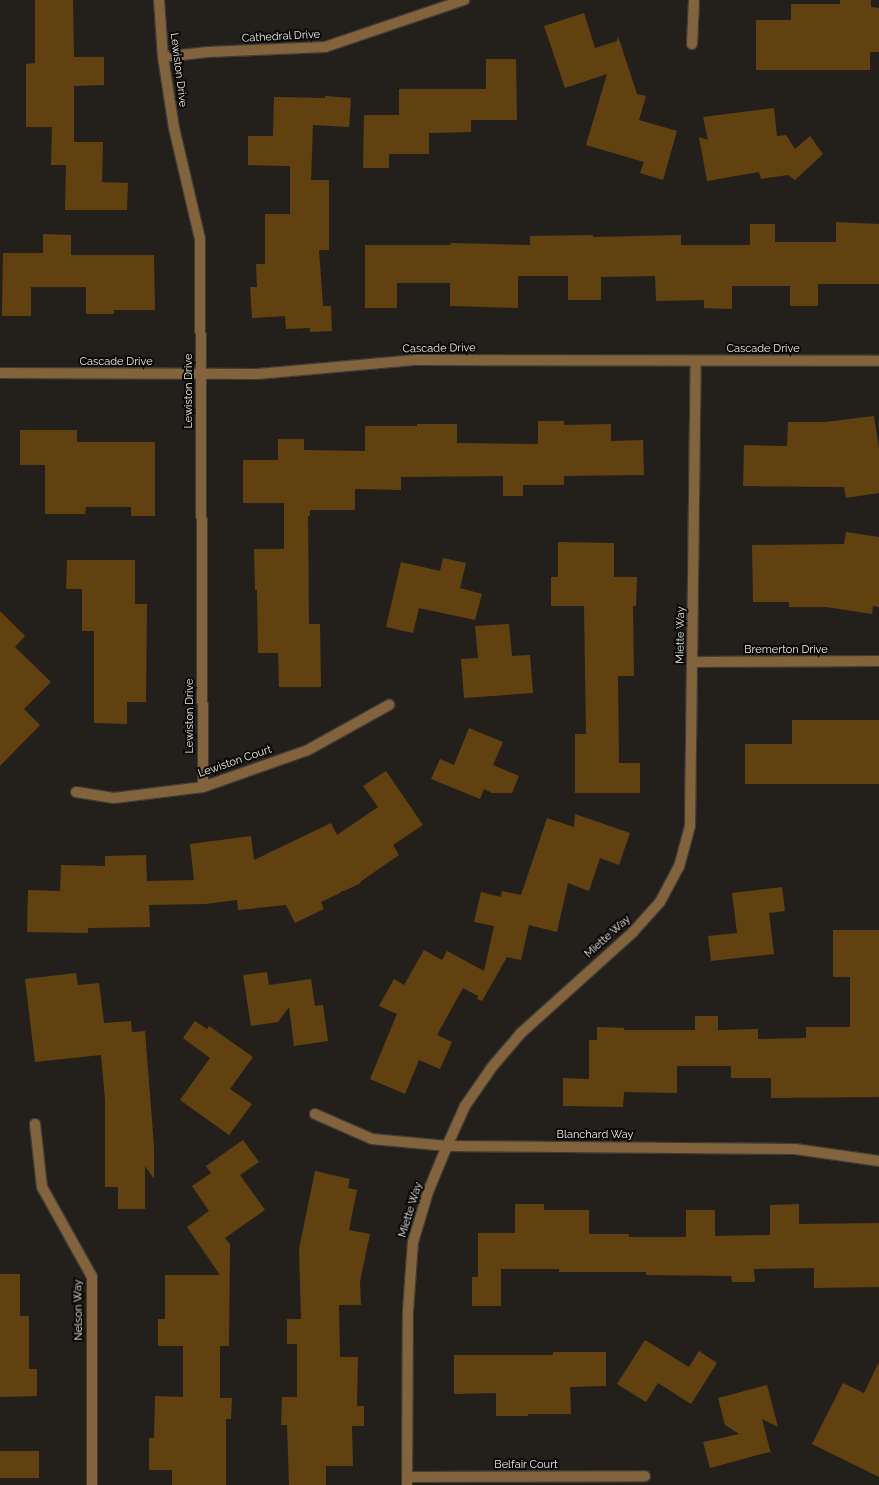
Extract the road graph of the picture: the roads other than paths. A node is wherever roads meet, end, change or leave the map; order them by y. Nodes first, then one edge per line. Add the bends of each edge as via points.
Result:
1 (159, 0) edge
2 (464, 0) edge
3 (694, 0) edge
4 (692, 44) dead end
5 (162, 57) junction
6 (696, 362) junction
7 (879, 362) edge
8 (0, 373) edge
9 (201, 374) junction
10 (879, 661) edge
11 (693, 662) junction
12 (389, 705) dead end
13 (203, 787) junction
14 (76, 792) dead end
15 (315, 1114) dead end
16 (35, 1124) dead end
17 (446, 1146) junction
18 (879, 1161) edge
19 (645, 1476) dead end
20 (407, 1481) edge
21 (92, 1485) edge

1 - 5 street, Lewiston Drive
2 - 5 street, Cathedral Drive via 325,47 208,52
3 - 4 street
5 - 9 street, Lewiston Drive via 174,128 200,239
6 - 7 street, Cascade Drive
6 - 9 street, Cascade Drive via 416,360 258,374
6 - 11 street, Miette Way
8 - 9 street, Cascade Drive
9 - 13 street, Lewiston Drive
10 - 11 street, Bremerton Drive
11 - 17 street, Miette Way via 690,826 679,867 660,902 633,932 521,1033 492,1067 465,1106
12 - 13 street, Lewiston Court via 308,750
13 - 14 street, Lewiston Court via 114,798
15 - 17 street, Blanchard Way via 372,1139
16 - 21 street, Nelson Way via 42,1187 92,1277
17 - 18 street, Blanchard Way via 795,1149
17 - 20 street, Miette Way via 428,1192 413,1242 408,1311
19 - 20 street, Belfair Court

